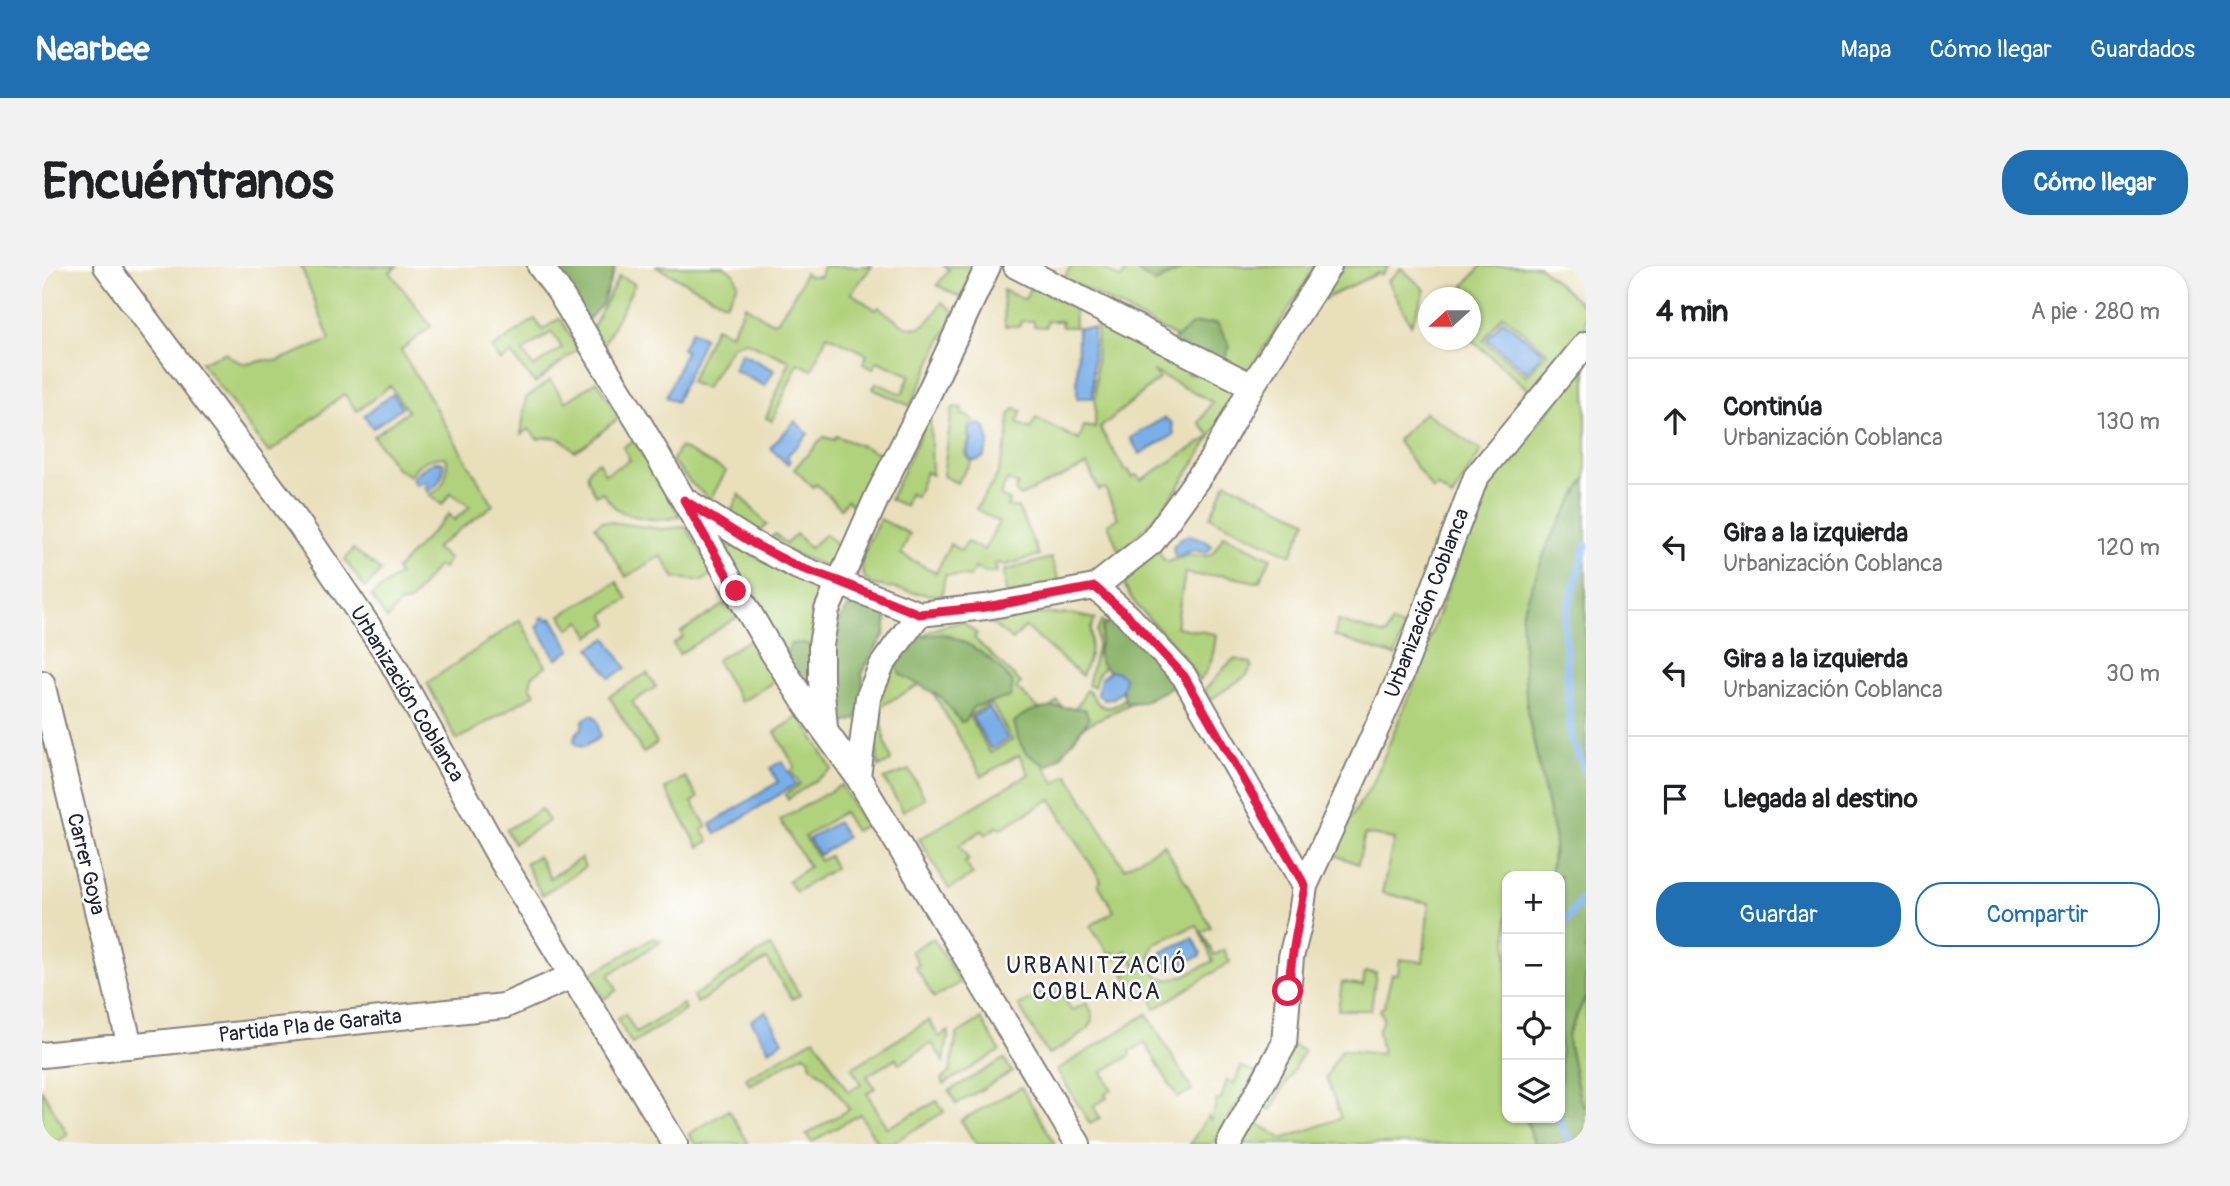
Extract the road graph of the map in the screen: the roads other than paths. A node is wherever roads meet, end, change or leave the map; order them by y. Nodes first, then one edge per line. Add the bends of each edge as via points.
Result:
1 (106, 266) edge
2 (540, 266) edge
3 (988, 266) edge
4 (1016, 266) edge
5 (1329, 266) edge
6 (1586, 344) edge
7 (1252, 386) junction
8 (684, 500) junction
9 (838, 581) junction
10 (1095, 587) junction
11 (919, 614) junction
12 (42, 683) edge
13 (825, 732) junction
14 (858, 777) junction
15 (1305, 886) junction
16 (572, 976) junction
17 (130, 1046) junction
18 (42, 1055) edge
19 (675, 1144) edge
20 (1078, 1144) edge
21 (1229, 1144) edge

1 - 16 street, Urbanización Coblanca via 287,508 388,655 500,858
2 - 8 street
3 - 9 street
4 - 7 street
5 - 7 street
6 - 15 street, Urbanización Coblanca via 1476,477 1401,675
7 - 10 street via 1211,460 1152,542
8 - 9 street via 754,544
8 - 13 street via 768,645
9 - 11 street
9 - 13 street via 821,645
10 - 11 street
10 - 15 street via 1184,676
11 - 14 street via 882,665 868,698
12 - 17 street, Carrer Goya
13 - 14 street
14 - 20 street
15 - 21 street, Urbanización Coblanca via 1291,957 1284,1044
16 - 17 street, Partida Pla de Garaita via 505,1006
16 - 19 street, Urbanización Coblanca
17 - 18 street, Partida Pla de Garaita

